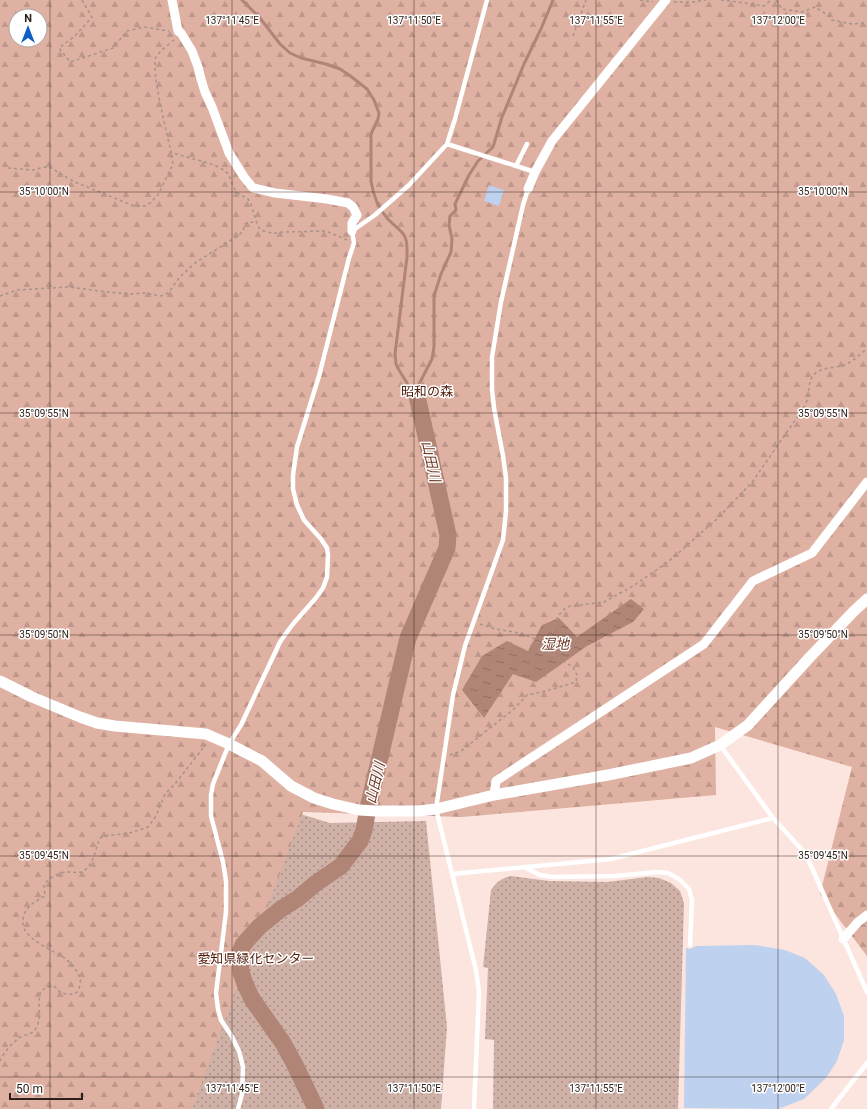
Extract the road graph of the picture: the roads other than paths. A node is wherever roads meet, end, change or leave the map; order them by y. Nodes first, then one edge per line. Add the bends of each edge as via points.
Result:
1 (172, 0) edge
2 (487, 0) edge
3 (666, 0) edge
4 (447, 144) junction
5 (527, 144) dead end
6 (516, 166) junction
7 (535, 172) junction
8 (528, 189) joint
9 (352, 231) junction
10 (867, 482) edge
11 (867, 599) edge
12 (0, 681) edge
13 (228, 744) junction
14 (720, 745) junction
15 (494, 795) junction
16 (436, 809) junction
17 (773, 818) junction
18 (524, 868) junction
19 (452, 874) junction
20 (867, 915) edge
21 (843, 939) junction
22 (690, 945) dead end
23 (867, 992) edge
24 (867, 1063) edge
25 (238, 1109) edge
26 (474, 1109) edge
27 (831, 1109) edge

1 - 9 street via 178,30 192,51 229,153 244,177 253,188 348,203 356,215
2 - 4 lane
3 - 7 street via 552,141
4 - 6 lane
4 - 9 lane via 409,185
5 - 6 lane
6 - 7 lane
7 - 8 street
8 - 16 lane via 501,302 492,357 494,408 506,478 503,540 465,646 453,695
9 - 13 lane via 354,243 319,376 297,447 293,475 297,505 304,520 327,548 327,577 323,588 280,642 241,725
10 - 15 street via 812,553 753,581 704,644 496,781
11 - 14 street via 748,726
12 - 13 street via 97,723 206,734
13 - 16 street via 262,761 291,786 333,804 376,811
13 - 25 lane via 213,784 210,806 226,880 226,912 216,993 221,1020 239,1051 243,1067 242,1094
14 - 15 street via 691,758
14 - 17 lane
15 - 16 street
16 - 19 lane
17 - 18 lane via 611,859
17 - 21 lane via 804,852
18 - 19 lane
18 - 22 lane via 553,877 668,873 689,889 692,900
19 - 26 lane via 479,992
20 - 21 street
21 - 23 lane
24 - 27 lane

